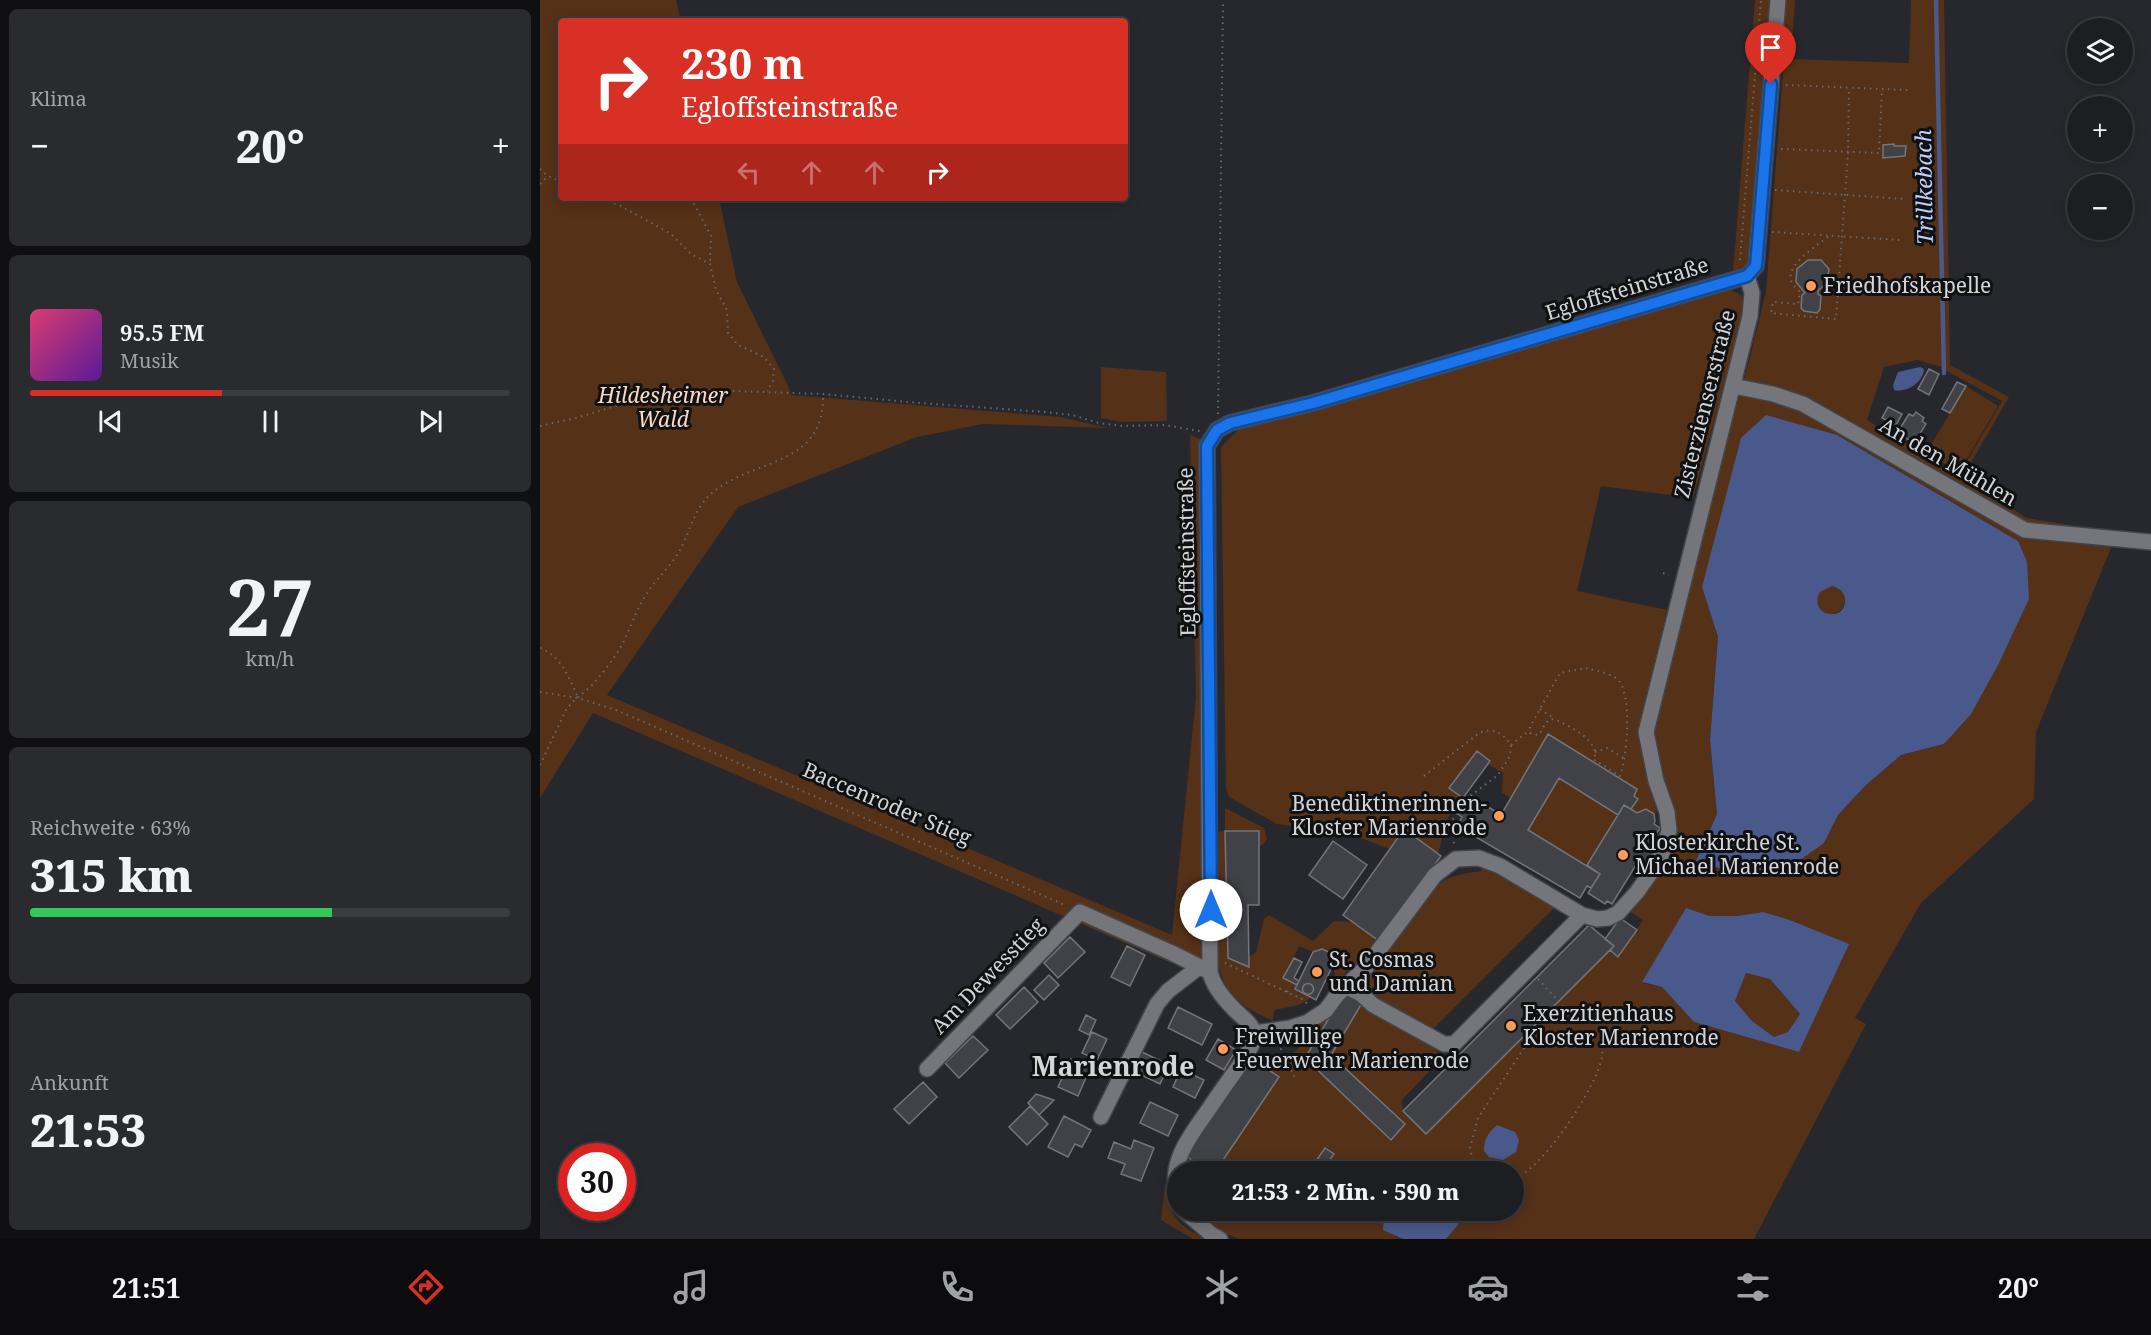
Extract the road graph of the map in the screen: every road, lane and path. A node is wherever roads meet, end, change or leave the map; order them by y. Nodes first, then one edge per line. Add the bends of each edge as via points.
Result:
1 (1223, 0) edge
2 (1761, 0) edge
3 (1778, 0) edge
4 (1771, 84) junction
5 (1849, 88) junction
6 (1882, 90) junction
7 (1909, 90) dead end
8 (1766, 149) junction
9 (1848, 153) junction
10 (540, 169) edge
11 (548, 176) junction
12 (558, 181) edge
13 (540, 184) edge
14 (1763, 189) junction
15 (1845, 196) junction
16 (1904, 199) dead end
17 (605, 201) edge
18 (693, 201) edge
19 (1760, 231) junction
20 (1828, 237) junction
21 (1842, 237) junction
22 (1901, 240) dead end
23 (710, 264) junction
24 (1747, 276) junction
25 (1733, 386) junction
26 (767, 391) junction
27 (823, 394) junction
28 (540, 426) edge
29 (1217, 430) junction
30 (2151, 542) edge
31 (540, 648) edge
32 (540, 692) edge
33 (578, 698) junction
34 (1540, 708) junction
35 (1555, 719) junction
36 (1530, 730) junction
37 (1511, 745) junction
38 (1595, 752) junction
39 (1625, 759) junction
40 (540, 765) edge
41 (1424, 776) dead end
42 (1456, 859) junction
43 (1080, 912) junction
44 (1582, 915) junction
45 (1207, 966) junction
46 (1528, 969) junction
47 (1289, 986) dead end
48 (1347, 987) junction
49 (1287, 992) junction
50 (1563, 1007) junction
51 (1308, 1022) junction
52 (1272, 1030) junction
53 (1254, 1032) junction
54 (927, 1069) dead end
55 (1296, 1080) dead end
56 (1101, 1117) dead end
57 (1177, 1161) edge
58 (1473, 1161) edge
59 (1524, 1173) edge
60 (1196, 1221) edge
61 (1220, 1239) edge

1 - 29 path
2 - 24 path via 1740,265
3 - 4 street
4 - 5 path
4 - 8 street
5 - 6 path
5 - 9 path
6 - 7 path
6 - 9 path via 1879,153
8 - 9 path
8 - 14 street
9 - 15 path
10 - 11 path
11 - 12 path
11 - 13 path
14 - 15 path
14 - 19 street
15 - 16 path
15 - 21 path
17 - 23 path via 671,234 690,254
18 - 23 path via 711,236
19 - 20 path
19 - 24 street via 1756,266
20 - 21 path
20 - 21 path via 1797,262 1792,272 1791,280 1800,292 1798,304 1773,302 1771,313 1836,319
21 - 22 path
23 - 26 path via 716,290 727,310 728,333 738,345 764,357 774,369
24 - 25 street, Zisterzienserstraße via 1752,293 1750,316
24 - 29 street, Egloffsteinstraße via 1313,403 1230,423
25 - 30 street, An den Mühlen via 1803,404 2025,530
25 - 44 street, Zisterzienserstraße via 1646,732 1667,812 1669,830 1665,847 1657,864 1618,913 1598,919
26 - 27 path
26 - 28 path via 672,389
27 - 29 path via 1045,411 1122,426
27 - 33 path via 820,425 800,448 711,493 694,516 669,567 646,595 618,651 602,675
29 - 45 street, Egloffsteinstraße via 1207,446
31 - 33 path via 566,670
32 - 33 path, Baccenroder Stieg
33 - 40 path via 566,711
33 - 43 path, Baccenroder Stieg via 616,710
34 - 35 path
34 - 36 path
34 - 39 path via 1560,673 1586,668 1617,679 1623,686 1628,723
35 - 36 path via 1546,722 1540,734
35 - 38 path via 1589,739
36 - 37 path
37 - 41 path via 1495,730 1487,730
37 - 42 path via 1510,756 1498,775 1465,800 1452,821
38 - 39 path via 1607,748
38 - 39 path via 1593,759 1620,776
42 - 44 street via 1479,858 1500,866
42 - 48 street via 1435,875
43 - 45 street
43 - 54 street, Am Dewesstieg
44 - 46 street
45 - 49 path
45 - 53 street, Egloffsteinstraße via 1212,980
45 - 56 street via 1168,991 1157,1004
46 - 48 street via 1454,1044 1444,1044
46 - 50 path
47 - 49 path
48 - 51 street via 1326,1010
49 - 51 path via 1310,1007
50 - 58 path via 1530,1039 1478,1118 1470,1148
50 - 59 path via 1592,1008 1600,1022 1602,1057 1585,1100 1549,1149
51 - 52 street
52 - 53 street
52 - 55 path
53 - 57 street via 1244,1059 1185,1143
60 - 61 street

